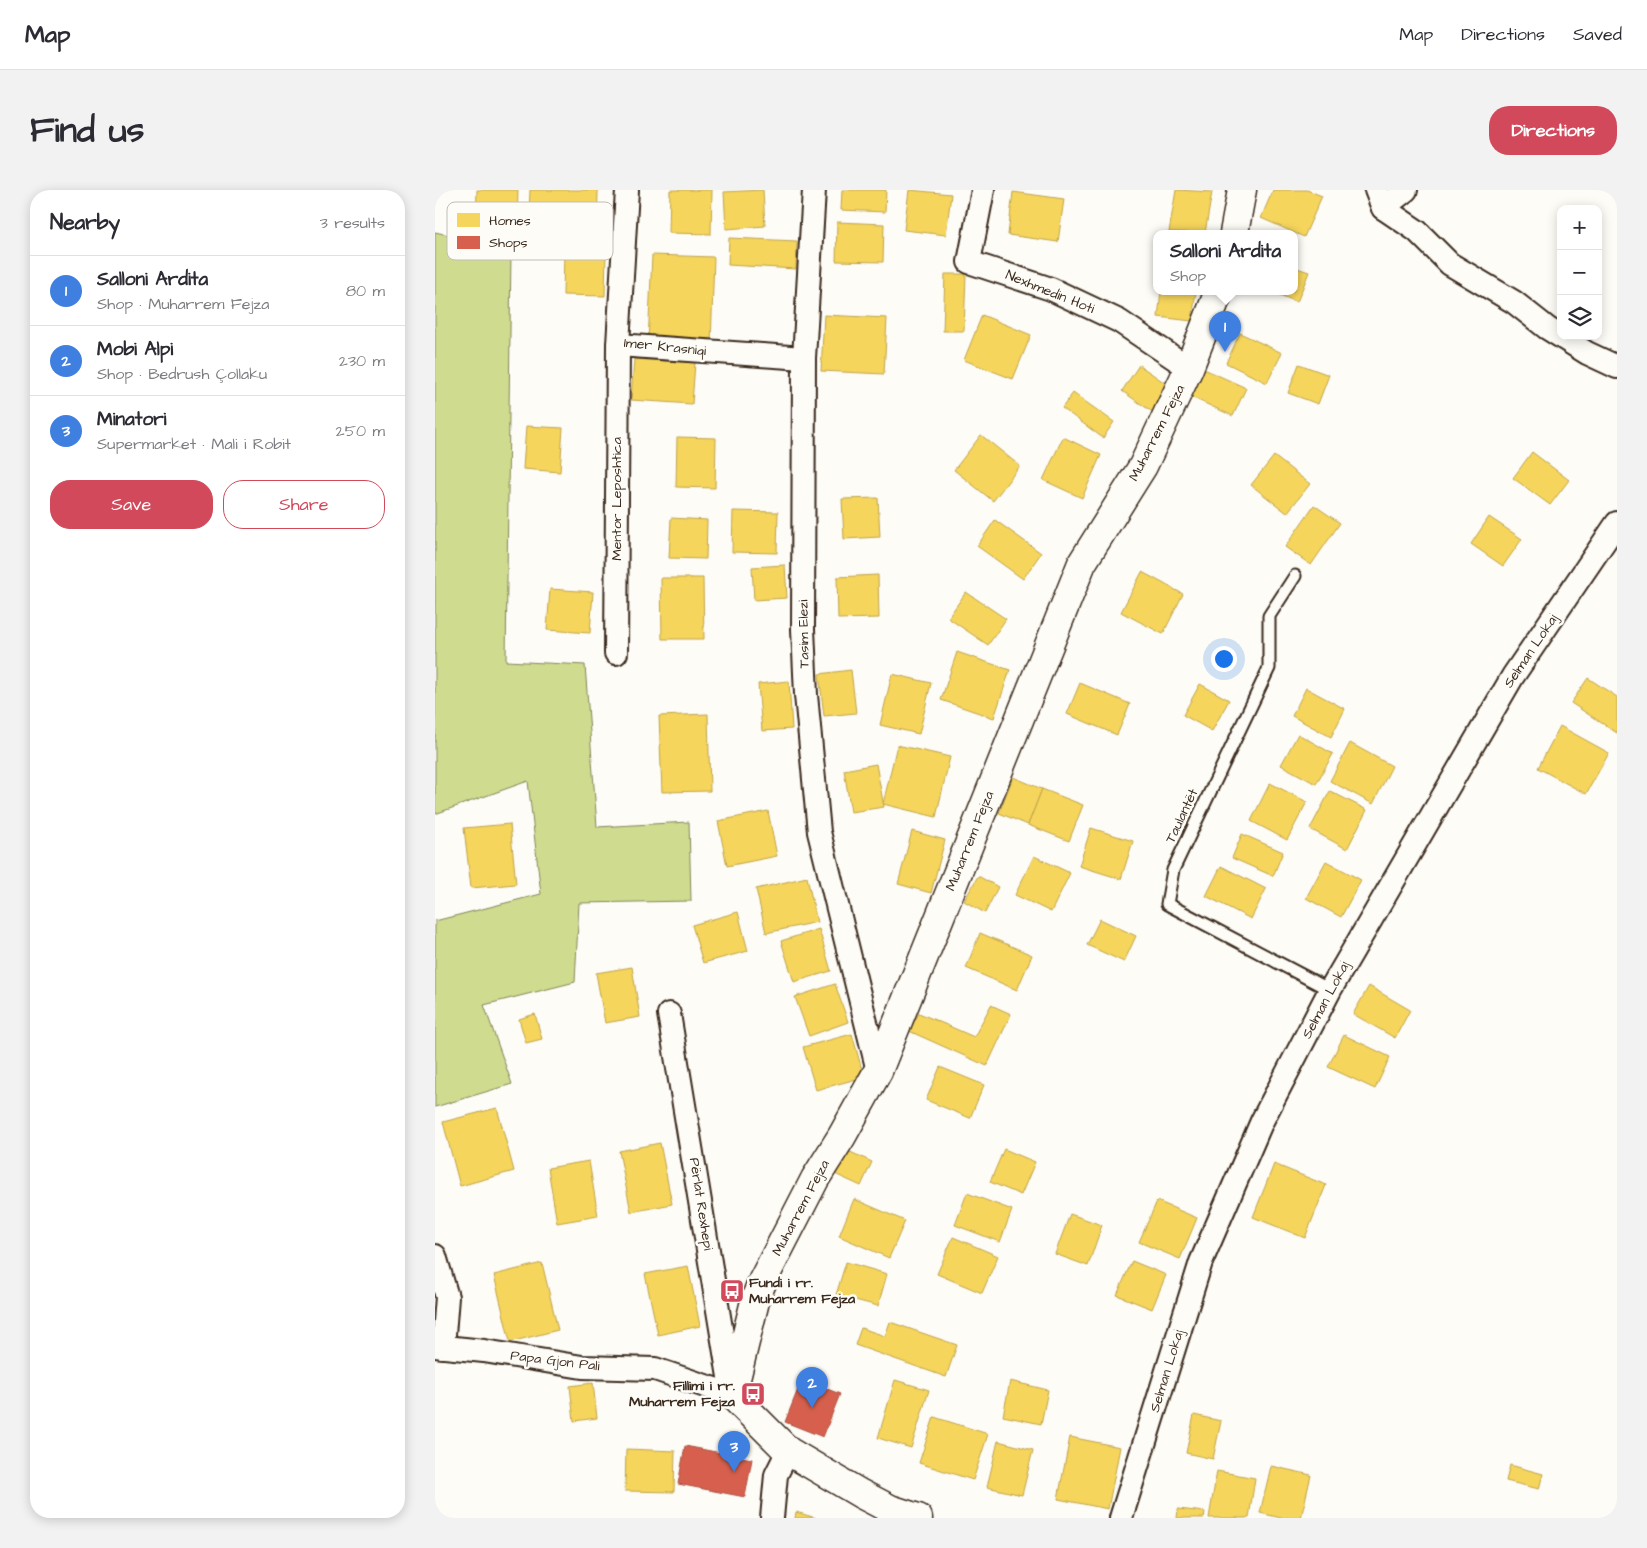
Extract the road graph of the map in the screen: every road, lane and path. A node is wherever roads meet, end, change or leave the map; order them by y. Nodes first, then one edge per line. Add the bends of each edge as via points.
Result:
1 (627, 190) edge
2 (814, 190) edge
3 (983, 190) edge
4 (1243, 190) edge
5 (1406, 190) edge
6 (1379, 199) edge
7 (1235, 230) edge
8 (1217, 295) edge
9 (618, 345) junction
10 (804, 358) junction
11 (1617, 367) edge
12 (1189, 368) junction
13 (1617, 523) edge
14 (1295, 576) dead end
15 (616, 653) dead end
16 (1329, 990) junction
17 (669, 1014) dead end
18 (878, 1070) junction
19 (435, 1256) edge
20 (439, 1347) edge
21 (732, 1395) junction
22 (788, 1451) junction
23 (772, 1518) edge
24 (918, 1518) edge
25 (1121, 1518) edge

1 - 9 street, Imer Krasniqi
2 - 10 street, Tasim Elezi
3 - 12 street, Nexhmedin Hoti via 969,262 1051,289 1119,321
4 - 7 street
5 - 6 street
6 - 11 street via 1450,264 1514,302 1555,333
8 - 12 street, Muharrem Fejza
9 - 10 street, Imer Krasniqi
9 - 15 street, Mentor Leposhtica
10 - 18 street, Tasim Elezi via 803,628 818,823
12 - 18 street, Muharrem Fejza via 1143,466 1083,563
13 - 16 street, Selman Lokaj via 1513,676
14 - 16 lane, Taulantët via 1269,616 1269,668 1173,870 1167,904
16 - 25 street, Selman Lokaj via 1262,1121 1201,1262
17 - 21 street, Përlat Rexhepi
18 - 21 street, Muharrem Fejza via 815,1179 763,1280
19 - 20 street via 447,1296
20 - 21 street, Papa Gjon Pali via 581,1367 655,1369
21 - 22 street
22 - 23 street via 776,1476
22 - 24 street via 890,1509

